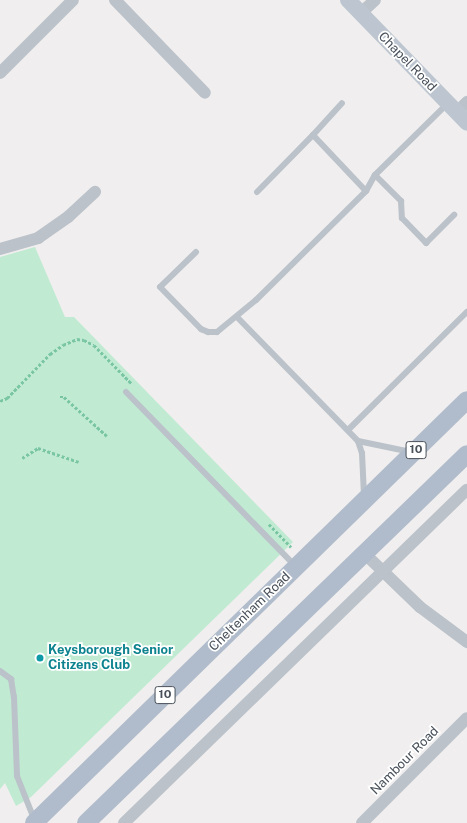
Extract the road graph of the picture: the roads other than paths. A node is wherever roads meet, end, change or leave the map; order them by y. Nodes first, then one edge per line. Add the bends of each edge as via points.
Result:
1 (73, 0) edge
2 (115, 0) edge
3 (348, 0) edge
4 (375, 0) edge
5 (361, 13) junction
6 (0, 73) edge
7 (205, 93) dead end
8 (342, 103) dead end
9 (459, 110) edge
10 (313, 135) junction
11 (375, 175) junction
12 (366, 190) junction
13 (95, 192) dead end
14 (257, 192) dead end
15 (454, 215) dead end
16 (0, 249) edge
17 (196, 252) dead end
18 (467, 312) edge
19 (237, 318) junction
20 (126, 392) dead end
21 (467, 400) edge
22 (348, 430) junction
23 (358, 441) junction
24 (413, 452) junction
25 (467, 454) edge
26 (467, 490) edge
27 (365, 499) junction
28 (364, 553) junction
29 (296, 567) junction
30 (383, 572) junction
31 (467, 642) edge
32 (0, 670) edge
33 (467, 718) edge
34 (34, 822) edge
35 (86, 823) edge
36 (124, 823) edge
37 (362, 823) edge

1 - 6 street
2 - 7 street
3 - 5 main road, Chapel Road
4 - 5 street
5 - 9 main road, Chapel Road
8 - 10 lane
9 - 11 lane
10 - 12 lane
10 - 14 lane
11 - 12 lane
11 - 15 lane via 401,201 402,218 426,243
12 - 19 lane
13 - 16 street via 68,217 38,238
17 - 19 lane via 160,287 204,331 217,332
18 - 22 lane
19 - 22 lane
20 - 29 lane
21 - 24 main road, Cheltenham Road / 10
22 - 23 lane
23 - 24 lane
23 - 27 lane via 362,453
24 - 27 main road, Cheltenham Road / 10
25 - 28 main road
26 - 30 street
27 - 29 main road, Cheltenham Road / 10
28 - 30 street
28 - 35 main road
29 - 34 main road, Cheltenham Road / 10
30 - 31 street via 420,607
30 - 36 street
32 - 34 lane via 11,679 17,776
33 - 37 street, Nambour Road

